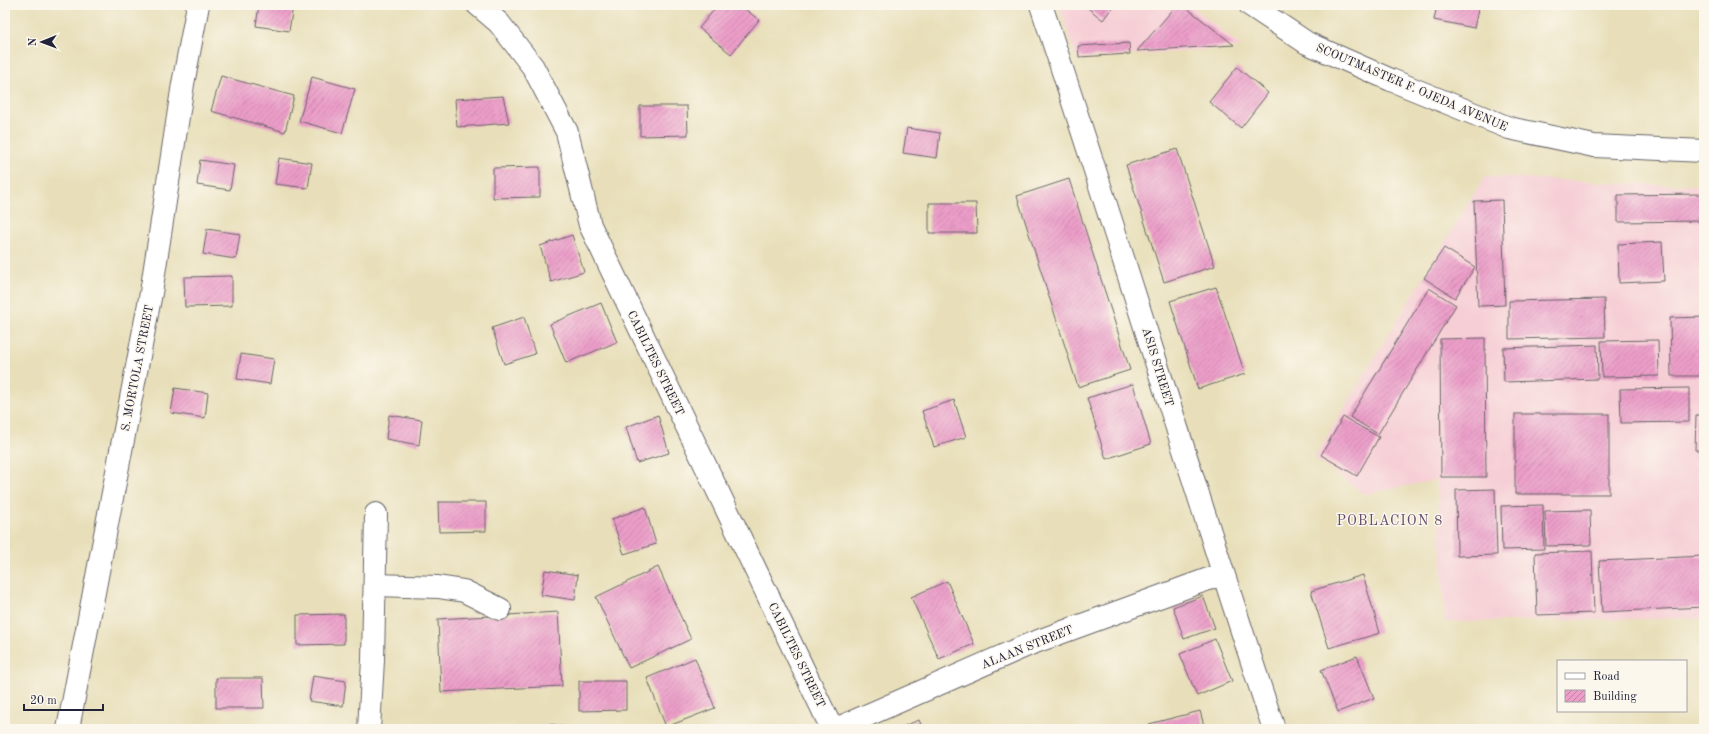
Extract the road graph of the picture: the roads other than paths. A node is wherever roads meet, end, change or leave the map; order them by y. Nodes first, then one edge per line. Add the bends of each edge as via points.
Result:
1 (198, 5) edge
2 (478, 5) edge
3 (1040, 5) edge
4 (1250, 5) edge
5 (1704, 151) edge
6 (376, 514) dead end
7 (1222, 574) junction
8 (376, 585) junction
9 (500, 609) dead end
10 (68, 729) edge
11 (369, 729) edge
12 (832, 729) edge
13 (836, 729) edge
14 (1274, 729) edge

1 - 10 main road, S. MORTOLA STREET via 183,84 151,293
2 - 12 main road, CABILTES STREET via 498,23 533,67 567,132 590,225
3 - 7 main road, ASIS STREET via 1098,176
4 - 5 main road, SCOUTMASTER F. OJEDA AVENUE via 1307,43 1509,128 1594,146
6 - 8 main road
7 - 13 main road, ALAAN STREET via 1030,644
7 - 14 main road, ASIS STREET
8 - 9 main road via 438,587 464,591
8 - 11 main road

